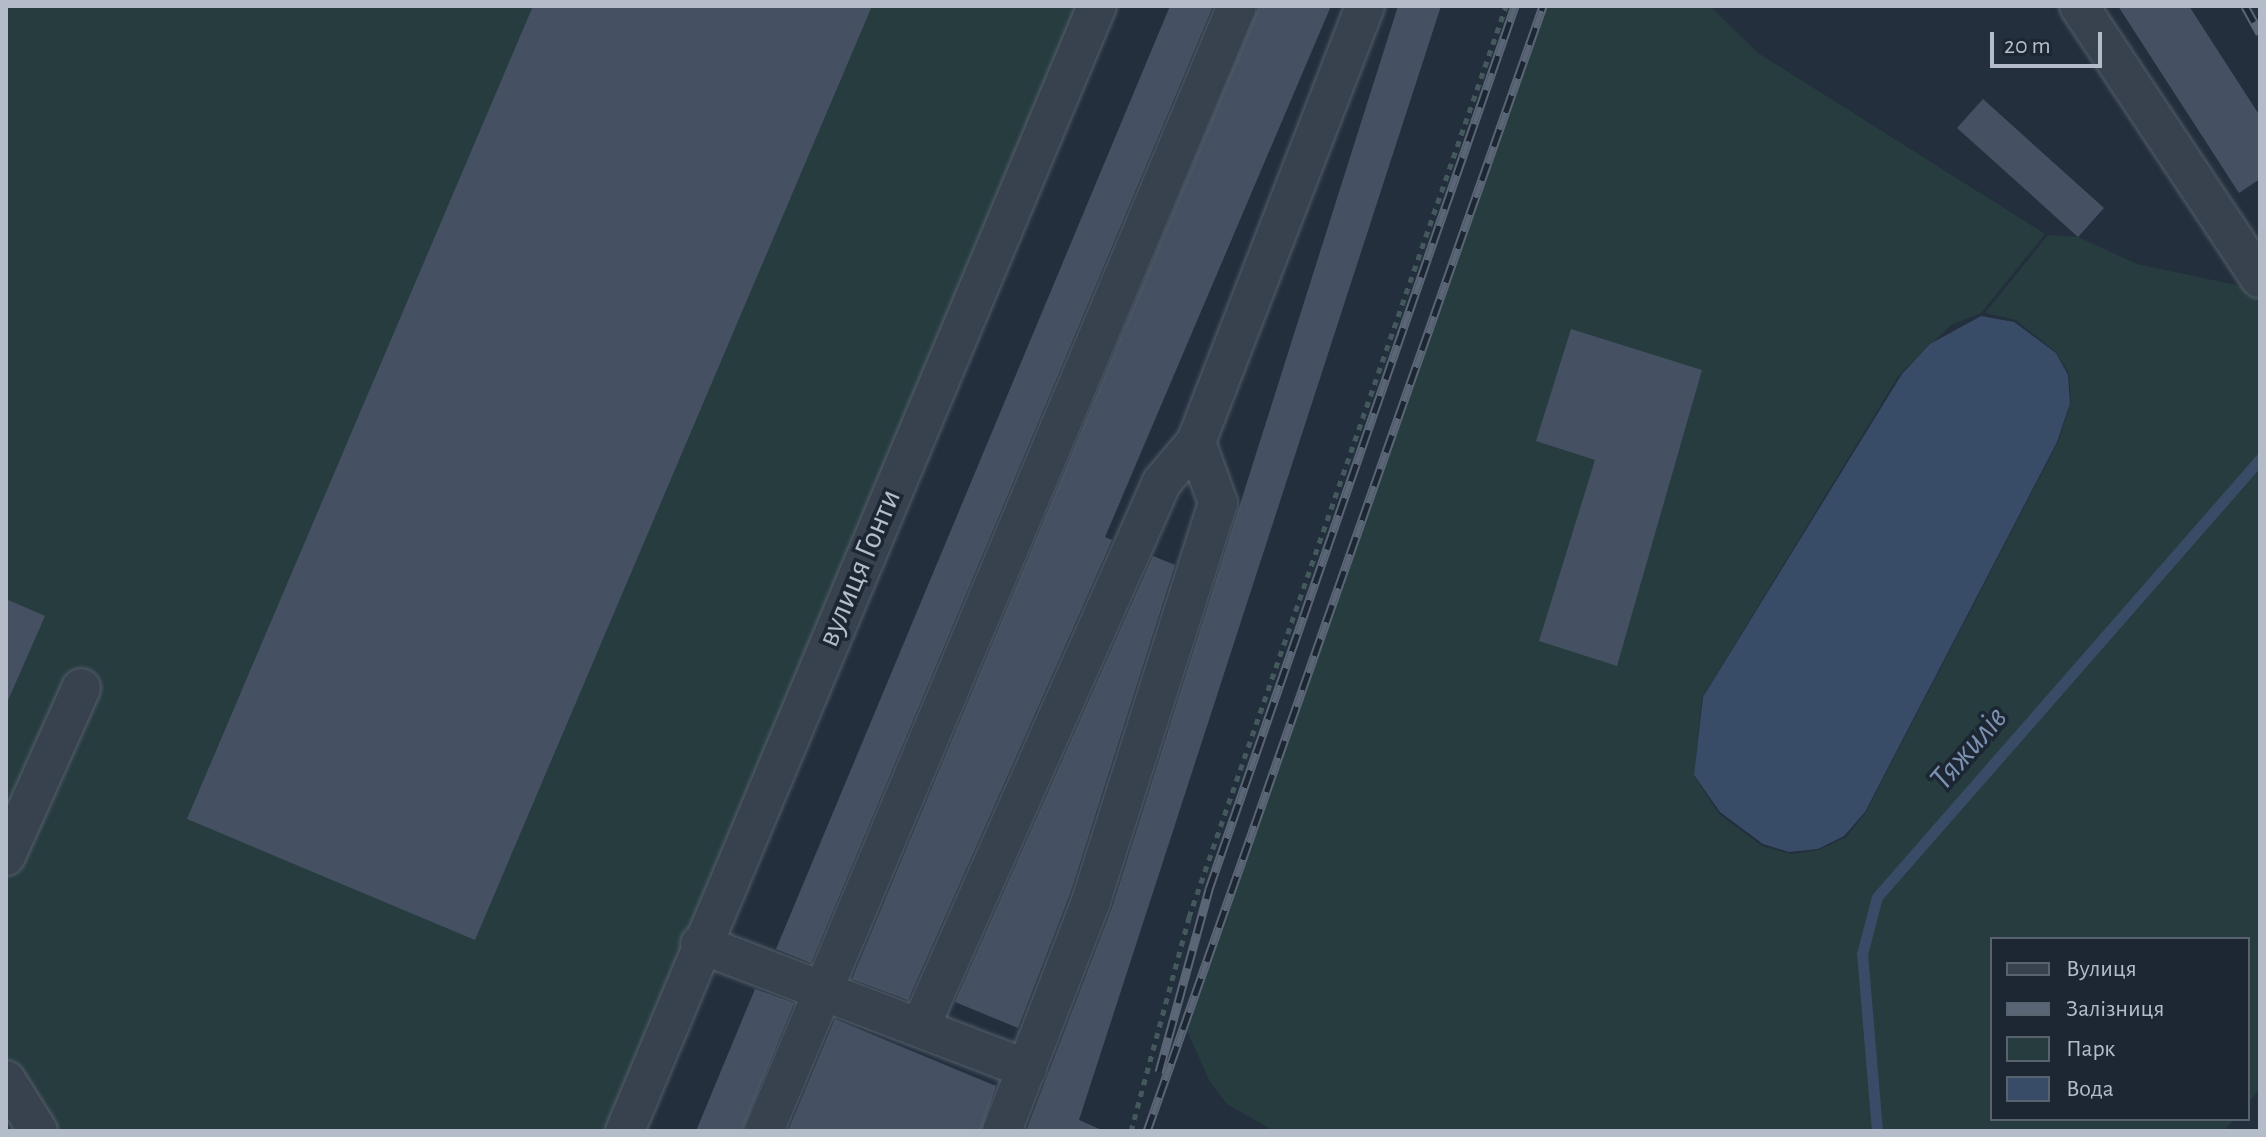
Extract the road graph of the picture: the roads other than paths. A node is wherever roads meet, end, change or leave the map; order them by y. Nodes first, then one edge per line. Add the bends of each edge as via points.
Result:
1 (1097, 6) edge
2 (1237, 6) edge
3 (1365, 6) edge
4 (2079, 6) edge
5 (2260, 278) edge
6 (1196, 442) junction
7 (81, 688) dead end
8 (6, 856) edge
9 (700, 944) junction
10 (821, 993) junction
11 (921, 1025) junction
12 (1027, 1069) junction
13 (6, 1080) edge
14 (38, 1131) edge
15 (625, 1131) edge
16 (764, 1131) edge
17 (1002, 1131) edge

1 - 9 street, вулиця Гонти
2 - 10 street
3 - 6 street
4 - 5 street
6 - 11 street via 1162,482
6 - 12 street via 1218,503 1091,901
7 - 8 street
9 - 10 street
9 - 15 street, вулиця Гонти
10 - 11 street
10 - 16 street
11 - 12 street
12 - 17 street
13 - 14 street

